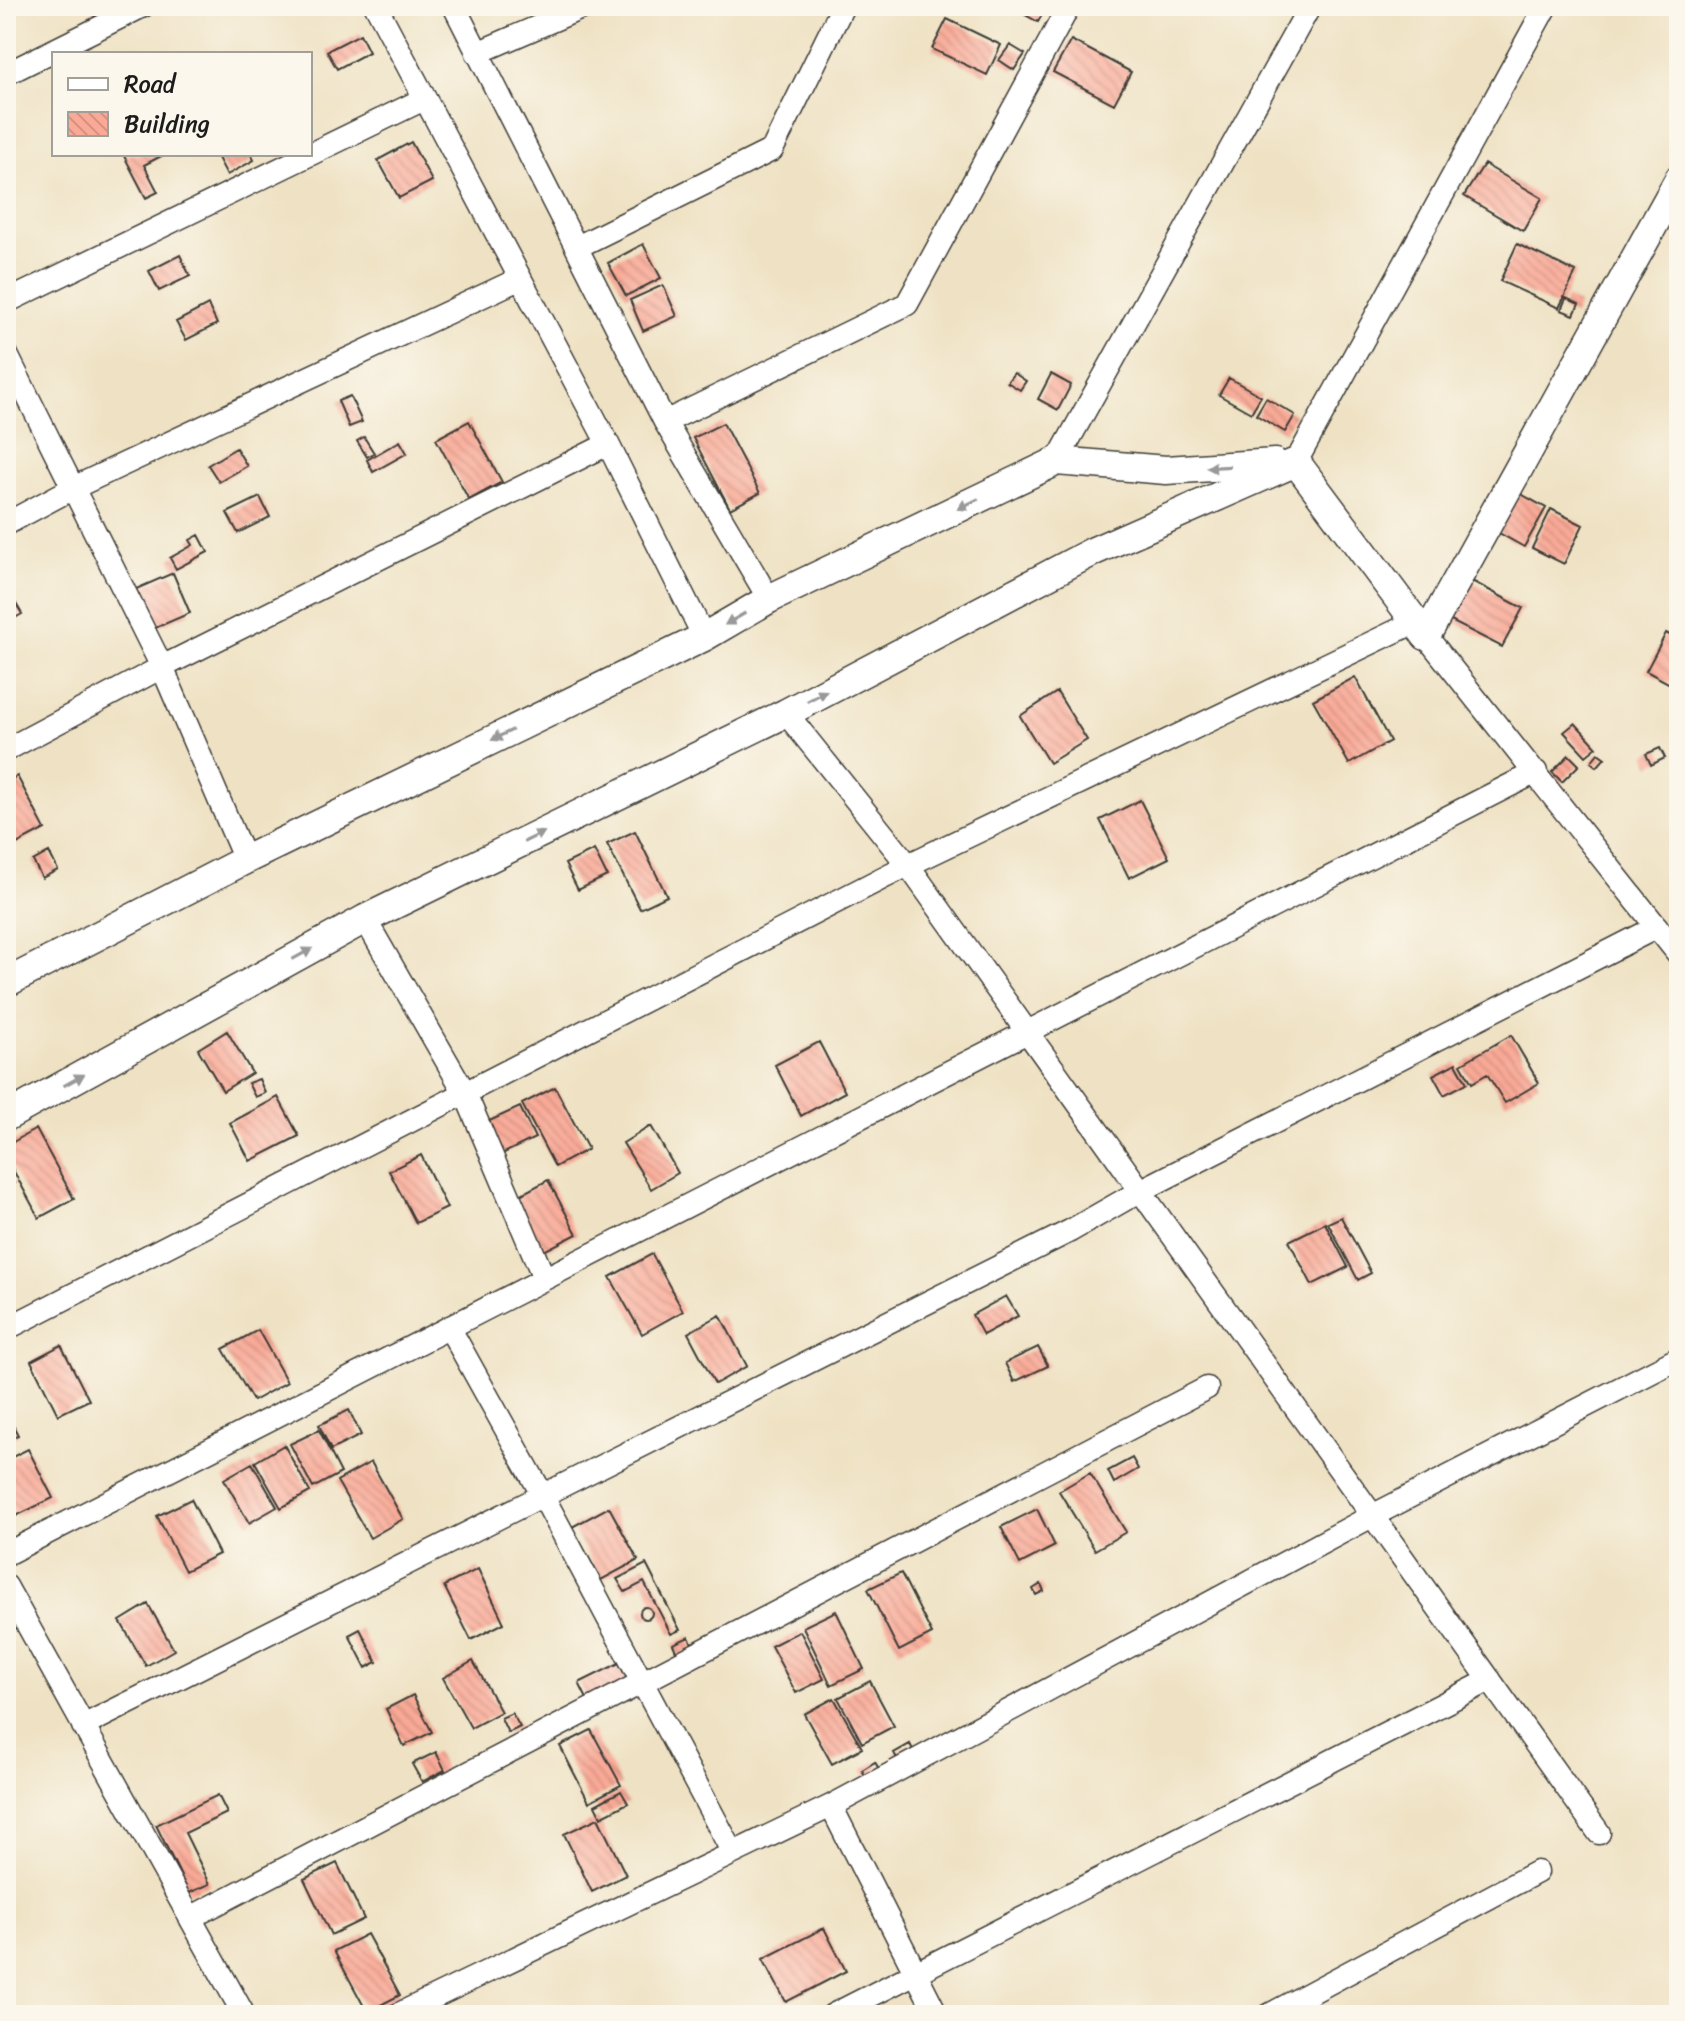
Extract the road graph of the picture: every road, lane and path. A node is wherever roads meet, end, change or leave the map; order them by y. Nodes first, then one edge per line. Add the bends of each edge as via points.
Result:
1 (143, 6) edge
2 (376, 6) edge
3 (454, 6) edge
4 (586, 6) edge
5 (843, 6) edge
6 (1069, 6) edge
7 (1310, 6) edge
8 (1546, 6) edge
9 (477, 53) junction
10 (6, 74) edge
11 (424, 99) junction
12 (312, 153) edge
13 (307, 156) edge
14 (1679, 179) edge
15 (577, 247) junction
16 (519, 279) junction
17 (6, 302) edge
18 (6, 353) edge
19 (665, 422) junction
20 (608, 444) junction
21 (1057, 461) junction
22 (1296, 462) junction
23 (73, 488) junction
24 (6, 524) edge
25 (769, 599) junction
26 (1421, 629) junction
27 (704, 637) junction
28 (162, 667) junction
29 (786, 713) junction
30 (6, 750) edge
31 (1536, 772) junction
32 (245, 860) junction
33 (908, 865) junction
34 (365, 919) junction
35 (1657, 927) junction
36 (1679, 955) edge
37 (6, 983) edge
38 (1026, 1032) junction
39 (465, 1093) junction
40 (6, 1117) edge
41 (1140, 1191) junction
42 (544, 1278) junction
43 (449, 1327) junction
44 (6, 1329) edge
45 (1679, 1358) edge
46 (1207, 1388) dead end
47 (543, 1496) junction
48 (1372, 1516) junction
49 (6, 1554) edge
50 (6, 1586) edge
51 (1490, 1680) junction
52 (641, 1683) junction
53 (83, 1726) junction
54 (831, 1806) junction
55 (1599, 1833) dead end
56 (733, 1853) junction
57 (1537, 1872) dead end
58 (190, 1918) junction
59 (915, 1971) junction
60 (244, 2015) edge
61 (397, 2015) edge
62 (833, 2015) edge
63 (937, 2015) edge
64 (1269, 2015) edge

1 - 10 street
2 - 11 street
3 - 9 street
4 - 9 street
5 - 15 street via 772,150
6 - 19 street via 907,304
7 - 21 street
8 - 22 street
9 - 15 street
11 - 12 street
11 - 16 street
13 - 17 street
14 - 26 street
15 - 19 street
16 - 20 street
16 - 23 street
18 - 23 street
19 - 25 street
20 - 27 street
20 - 28 street
22 -> 21 street via 1166,470
21 -> 25 street
22 - 26 street
29 -> 22 street via 1094,551
23 - 24 street
23 - 28 street
25 -> 27 street
26 - 31 street
26 - 33 street
27 -> 32 street
28 - 30 street
28 - 32 street
29 - 33 street
34 -> 29 street
31 - 35 street
31 - 38 street
32 - 37 street
33 - 38 street
33 - 39 street
34 - 39 street
40 -> 34 street
35 - 36 street
35 - 41 street
38 - 41 street
38 - 42 street
39 - 42 street
39 - 44 street
41 - 47 street
41 - 48 street
42 - 43 street
43 - 47 street
43 - 49 street
45 - 48 street
46 - 52 street
47 - 52 street
47 - 53 street
48 - 51 street
48 - 54 street
50 - 53 street
51 - 55 street
51 - 59 street
52 - 56 street
52 - 58 street
53 - 58 street
54 - 56 street
54 - 59 street
56 - 61 street
57 - 64 street
58 - 60 street
59 - 62 street
59 - 63 street

